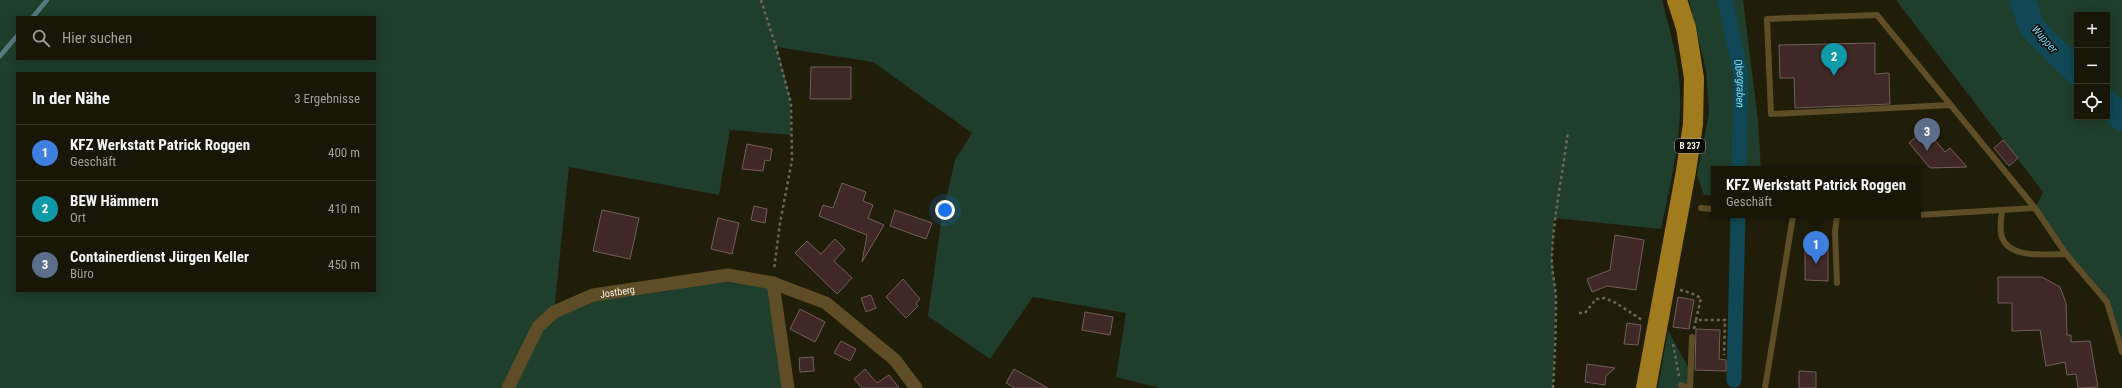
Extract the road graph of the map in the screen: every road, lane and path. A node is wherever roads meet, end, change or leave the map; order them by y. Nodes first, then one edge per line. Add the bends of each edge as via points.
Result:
1 (761, 0) edge
2 (1677, 0) edge
3 (1950, 105) junction
4 (1568, 131) dead end
5 (1701, 208) dead end
6 (2035, 208) junction
7 (1711, 209) edge
8 (2002, 211) junction
9 (1921, 215) edge
10 (1790, 218) edge
11 (1837, 218) edge
12 (2066, 254) junction
13 (773, 283) junction
14 (1837, 284) dead end
15 (1665, 287) junction
16 (1579, 313) dead end
17 (1696, 320) junction
18 (1646, 322) dead end
19 (1692, 337) joint
20 (1672, 342) dead end
21 (2122, 352) edge
22 (1724, 355) dead end
23 (1681, 384) joint
24 (508, 388) edge
25 (788, 388) edge
26 (916, 388) edge
27 (1554, 388) edge
28 (1646, 388) edge
29 (1689, 388) edge
30 (1765, 388) edge

1 - 13 path via 791,103 792,160 780,223
2 - 15 main road, B 237 via 1694,78 1693,124
3 - 3 lane via 1771,114 1768,19 1877,15
3 - 6 lane
4 - 27 path via 1554,217
5 - 7 lane
6 - 8 lane
6 - 12 lane
8 - 9 lane
8 - 12 lane via 2001,233 2004,243 2026,255
10 - 30 lane
11 - 14 lane
12 - 21 lane via 2107,302
13 - 24 street, Jostberg via 728,276 593,295 554,312 538,327
13 - 25 street
13 - 26 street, Jostberg via 826,303 895,360
15 - 17 path via 1692,293 1701,298
15 - 28 main road, B 237
16 - 18 path via 1585,313 1596,299 1605,298
17 - 19 path
17 - 22 path via 1725,320
19 - 29 lane
20 - 23 path
23 - 29 lane

